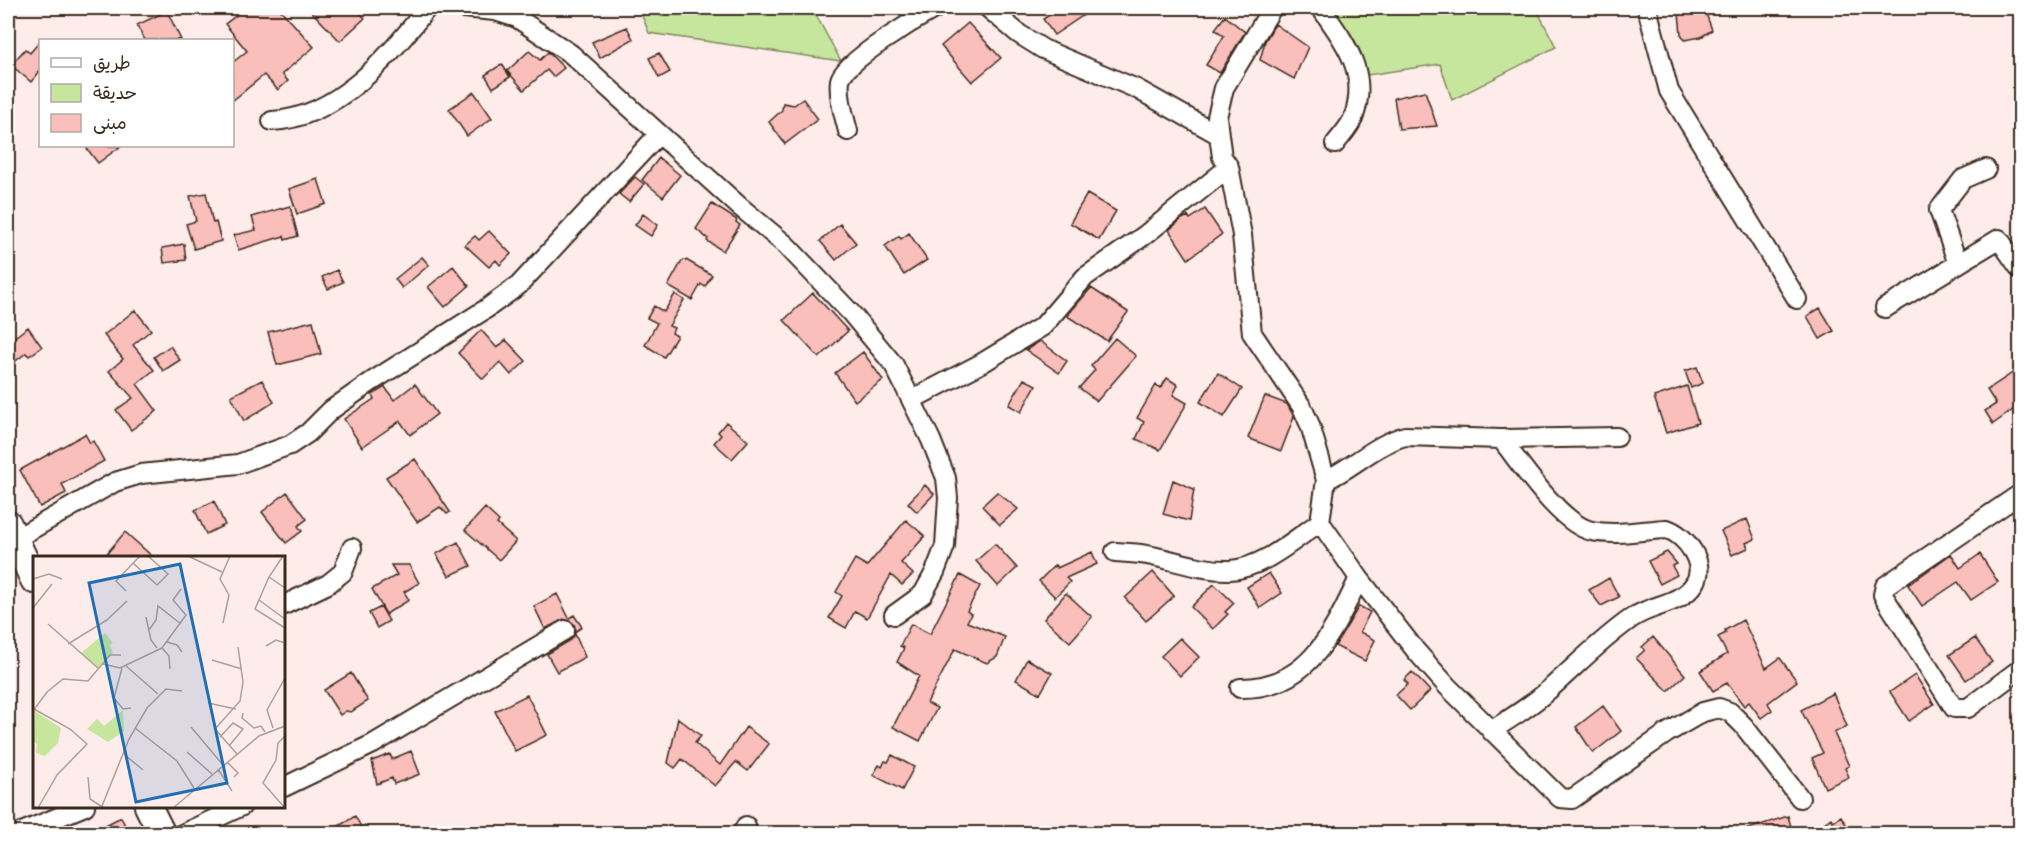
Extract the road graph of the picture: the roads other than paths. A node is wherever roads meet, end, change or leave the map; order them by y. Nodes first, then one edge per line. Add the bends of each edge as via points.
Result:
1 (427, 8) edge
2 (463, 8) edge
3 (936, 8) edge
4 (988, 8) edge
5 (1272, 8) edge
6 (1321, 8) edge
7 (1647, 8) edge
8 (272, 121) dead end
9 (848, 131) dead end
10 (658, 135) junction
11 (1219, 135) junction
12 (1335, 144) dead end
13 (1229, 167) junction
14 (1986, 169) dead end
15 (1958, 264) junction
16 (2020, 269) edge
17 (1797, 299) dead end
18 (1885, 308) dead end
19 (913, 399) junction
20 (1617, 437) dead end
21 (1501, 439) junction
22 (1326, 480) junction
23 (2020, 494) edge
24 (1320, 522) junction
25 (11, 532) edge
26 (352, 548) dead end
27 (1115, 552) dead end
28 (33, 578) edge
29 (1359, 578) junction
30 (285, 605) edge
31 (894, 615) dead end
32 (565, 630) dead end
33 (2020, 669) edge
34 (1240, 688) dead end
35 (1491, 730) junction
36 (285, 787) edge
37 (1800, 798) dead end
38 (83, 808) edge
39 (149, 808) edge
40 (240, 808) edge
41 (17, 834) edge
42 (162, 834) edge
43 (182, 834) edge

1 - 8 street via 393,50 348,89 304,116
2 - 10 street via 517,18 544,35 571,54
3 - 9 street via 854,61 840,78 840,100
4 - 11 street via 1043,49 1137,88
5 - 11 street via 1224,88 1217,117
6 - 12 street via 1356,63 1353,118
7 - 17 street via 1669,92
10 - 19 street via 786,244 874,339
10 - 25 street via 519,285 371,382 290,445 238,465 141,474 115,482
11 - 13 street via 1222,157
13 - 19 street via 1145,235 1085,277 1043,326
13 - 22 street via 1242,235 1252,333 1302,407
14 - 15 street via 1963,179 1939,210
15 - 16 street via 1999,240
15 - 18 street
19 - 31 street via 946,478 948,523 945,546 923,594
20 - 21 street
21 - 22 street via 1405,436 1370,452 1348,470
21 - 35 street via 1537,484 1577,524 1607,533 1675,531 1682,535 1699,565 1697,581 1686,596 1634,616 1542,695
22 - 24 street
23 - 33 street via 1885,586 1883,595 1954,708 1968,708
24 - 27 street via 1277,551 1231,570
24 - 29 street
25 - 28 main road
26 - 30 street via 343,572 328,584
29 - 34 street via 1314,657 1282,681 1262,688
29 - 35 street via 1416,651
32 - 36 street via 373,744
35 - 37 street via 1551,792 1572,799 1666,734 1703,712 1719,708 1730,712 1743,725
38 - 41 street
39 - 42 main road
40 - 43 street

